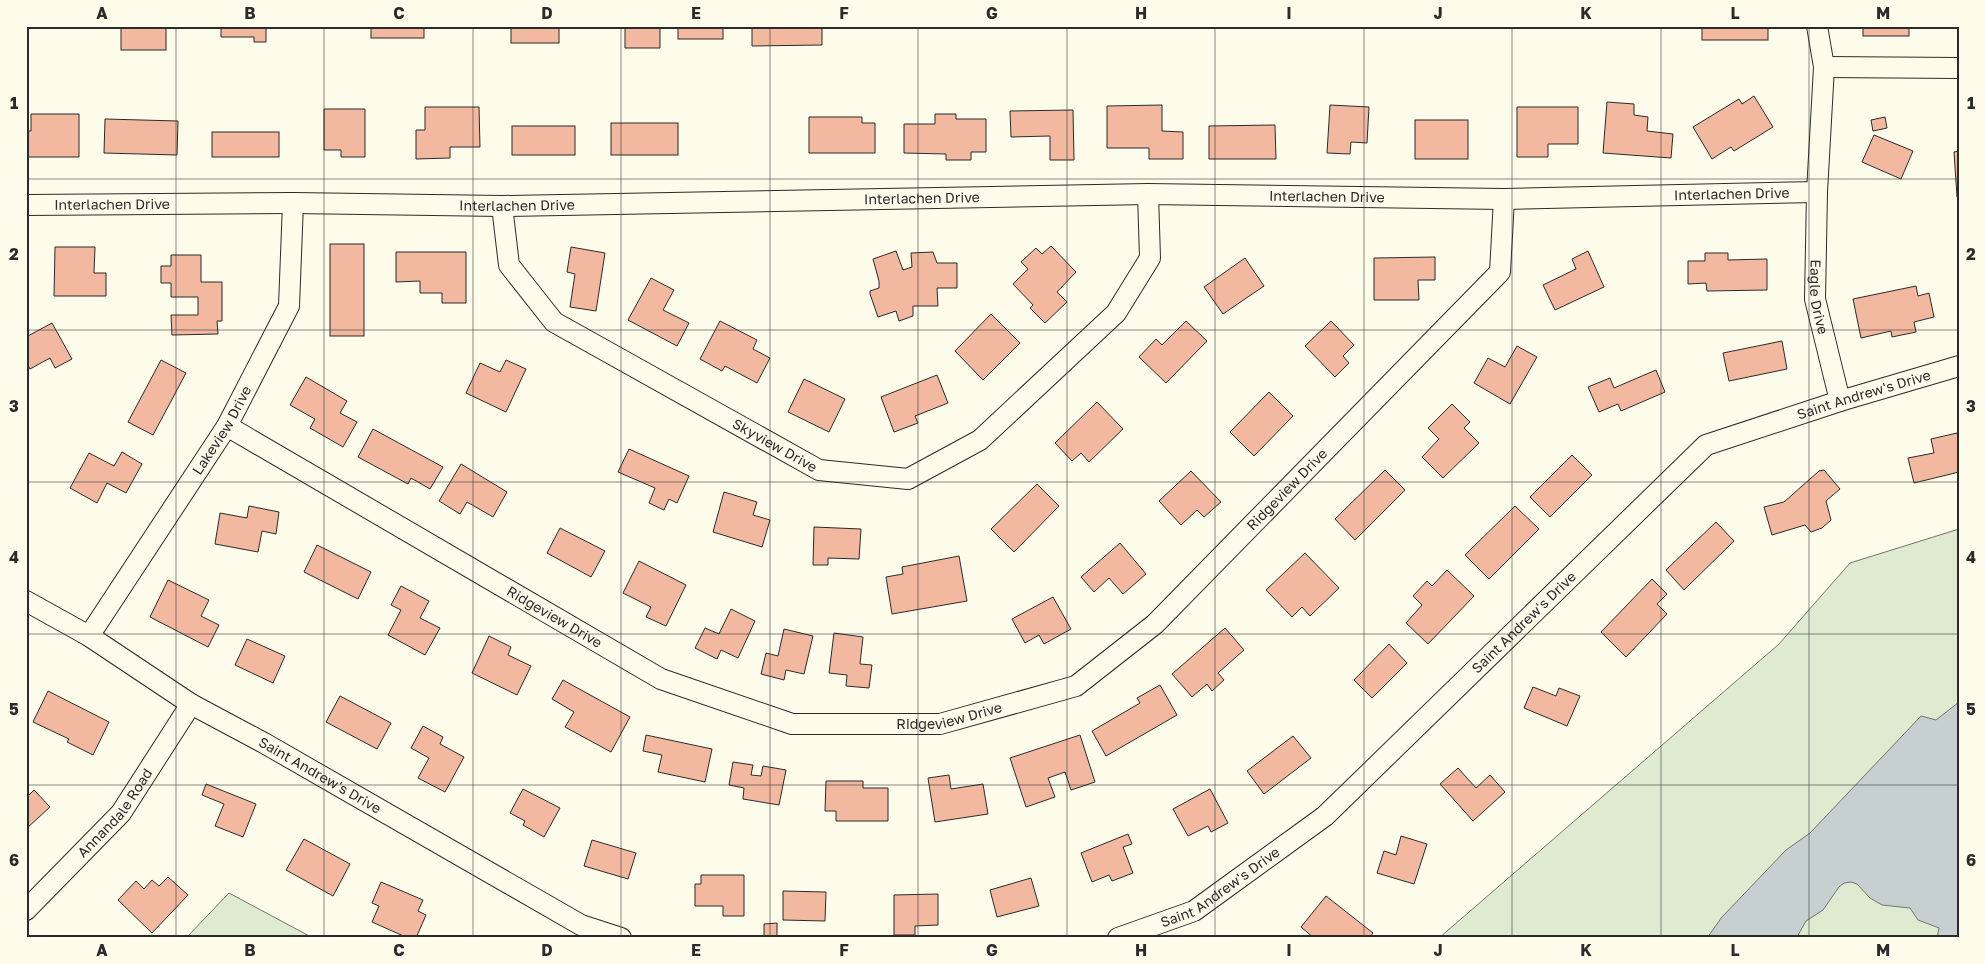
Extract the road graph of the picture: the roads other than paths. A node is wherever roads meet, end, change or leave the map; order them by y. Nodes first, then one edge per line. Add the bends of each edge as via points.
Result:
1 (1817, 26) edge
2 (1824, 67) junction
3 (1959, 68) edge
4 (1818, 192) junction
5 (1148, 194) junction
6 (1504, 199) junction
7 (293, 203) junction
8 (26, 206) edge
9 (502, 206) junction
10 (1959, 366) edge
11 (1840, 401) junction
12 (227, 426) junction
13 (26, 601) edge
14 (89, 636) junction
15 (191, 704) junction
16 (26, 910) edge
17 (621, 938) edge
18 (1118, 938) edge

1 - 2 street, Eagle Drive
2 - 3 street
2 - 4 street, Eagle Drive
4 - 6 street, Interlachen Drive
4 - 11 street, Eagle Drive via 1815,299
5 - 6 street, Interlachen Drive
5 - 9 street, Interlachen Drive
5 - 9 street, Skyview Drive via 1150,258 1116,312 980,440 908,479 819,470 554,322 509,265
6 - 12 street, Ridgeview Drive via 1500,272 1155,624 1076,686 940,724 792,724 661,679
7 - 8 street, Interlachen Drive
7 - 9 street, Interlachen Drive
7 - 12 street, Lakeview Drive via 289,306
10 - 11 street, Saint Andrew's Drive
11 - 18 street, Saint Andrew's Drive via 1706,445 1325,816 1194,911
12 - 14 street, Lakeview Drive
13 - 14 street, Saint Andrew's Drive
14 - 15 street, Saint Andrew's Drive
15 - 16 street, Annandale Road via 121,813
15 - 17 street, Saint Andrew's Drive via 281,752 581,925

